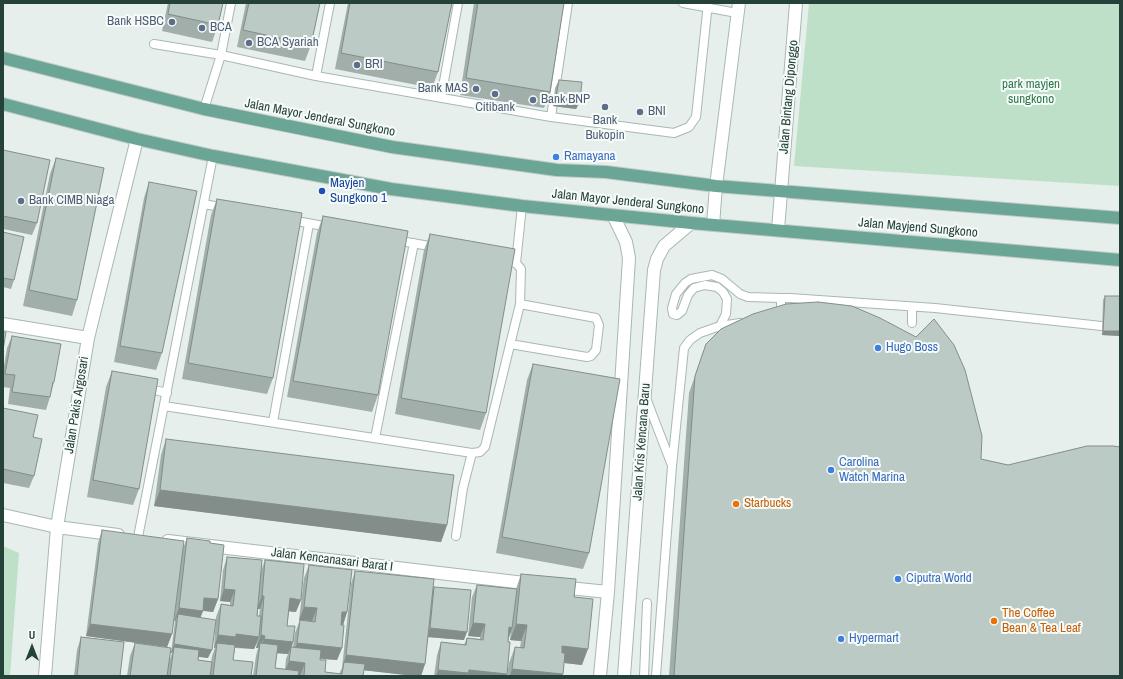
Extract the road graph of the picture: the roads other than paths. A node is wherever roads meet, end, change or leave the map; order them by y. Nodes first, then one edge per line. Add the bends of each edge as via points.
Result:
1 (231, 3) edge
2 (330, 3) edge
3 (458, 3) edge
4 (568, 3) edge
5 (683, 3) edge
6 (796, 3) edge
7 (707, 5) edge
8 (738, 8) edge
9 (154, 44) dead end
10 (221, 55) junction
11 (3, 58) edge
12 (316, 76) junction
13 (441, 98) junction
14 (3, 104) edge
15 (204, 109) junction
16 (551, 117) junction
17 (137, 139) junction
18 (213, 156) junction
19 (716, 186) junction
20 (781, 192) junction
21 (204, 204) junction
22 (522, 206) junction
23 (234, 210) edge
24 (613, 215) junction
25 (279, 218) edge
26 (1120, 218) edge
27 (691, 223) junction
28 (309, 224) junction
29 (713, 225) junction
30 (339, 229) edge
31 (778, 230) junction
32 (384, 238) edge
33 (414, 243) junction
34 (445, 249) edge
35 (492, 258) edge
36 (1120, 260) edge
37 (516, 262) junction
38 (781, 298) junction
39 (520, 304) junction
40 (912, 307) junction
41 (777, 316) edge
42 (751, 321) edge
43 (912, 323) dead end
44 (3, 324) edge
45 (720, 326) junction
46 (1120, 328) edge
47 (88, 338) junction
48 (510, 344) junction
49 (137, 386) edge
50 (167, 392) junction
51 (646, 397) junction
52 (164, 406) junction
53 (273, 422) junction
54 (375, 438) junction
55 (472, 453) junction
56 (672, 466) junction
57 (3, 516) edge
58 (57, 526) junction
59 (456, 536) dead end
60 (138, 537) junction
61 (608, 592) junction
62 (647, 603) dead end
63 (45, 676) edge
64 (600, 676) edge
65 (624, 676) edge
66 (644, 676) edge
67 (656, 676) edge

1 - 10 lane
2 - 12 lane
3 - 13 lane
4 - 16 lane
5 - 7 lane
6 - 20 street, Jalan Bintang Diponggo
7 - 8 lane
7 - 16 lane via 696,117 689,127 674,133
8 - 19 street
9 - 10 lane
10 - 12 lane
10 - 15 lane
11 - 15 main road, Jalan Mayor Jenderal Sungkono
12 - 13 lane
13 - 16 lane
14 - 17 main road, Jalan Mayor Jenderal Sungkono
15 - 19 main road, Jalan Mayor Jenderal Sungkono via 392,147 557,170 606,172
17 - 18 main road, Jalan Mayor Jenderal Sungkono
17 - 47 street, Jalan Pakis Argosari
18 - 21 lane
18 - 22 main road, Jalan Mayor Jenderal Sungkono via 391,189
19 - 20 main road, Jalan Mayjend Sungkono
19 - 29 street, Jalan Mayor Jenderal Sungkono
20 - 26 main road, Jalan Mayjend Sungkono
20 - 31 street
21 - 23 lane
21 - 50 lane
22 - 24 main road, Jalan Mayor Jenderal Sungkono
22 - 37 lane
24 - 27 main road, Jalan Mayor Jenderal Sungkono
24 - 61 street, Jalan Kris Kencana Baru via 626,242 629,258
25 - 28 lane
27 - 29 main road, Jalan Mayor Jenderal Sungkono
27 - 51 street, Jalan Kris Kencana Baru via 664,246 654,270
28 - 30 lane
28 - 53 lane
29 - 31 main road, Jalan Mayjend Sungkono
31 - 36 main road, Jalan Mayjend Sungkono
32 - 33 lane
33 - 34 lane
33 - 54 lane
35 - 37 lane
37 - 39 lane via 521,269
38 - 40 lane
38 - 41 lane
38 - 45 lane via 748,297 712,275 691,279 676,294 673,314 677,315 682,311 688,295 694,288 705,285 717,287 727,299 726,314
39 - 48 lane
39 - 48 lane via 596,318 599,325 596,350 587,357
40 - 43 lane
40 - 46 lane
42 - 45 lane
44 - 47 street
45 - 56 lane via 700,333 684,348
47 - 58 street, Jalan Pakis Argosari
48 - 55 lane via 485,447 480,452
49 - 50 lane
50 - 52 lane
51 - 56 lane
51 - 65 street, Jalan Kris Kencana Baru
52 - 53 lane
52 - 60 lane
53 - 54 lane
54 - 55 lane
55 - 59 lane via 463,488
56 - 67 lane
57 - 58 street, Jalan Kencanasari Barat I
58 - 60 street, Jalan Kencanasari Barat I
58 - 63 street, Jalan Pakis Argosari
60 - 61 street, Jalan Kencanasari Barat I
61 - 64 street, Jalan Kris Kencana Baru
62 - 66 lane

